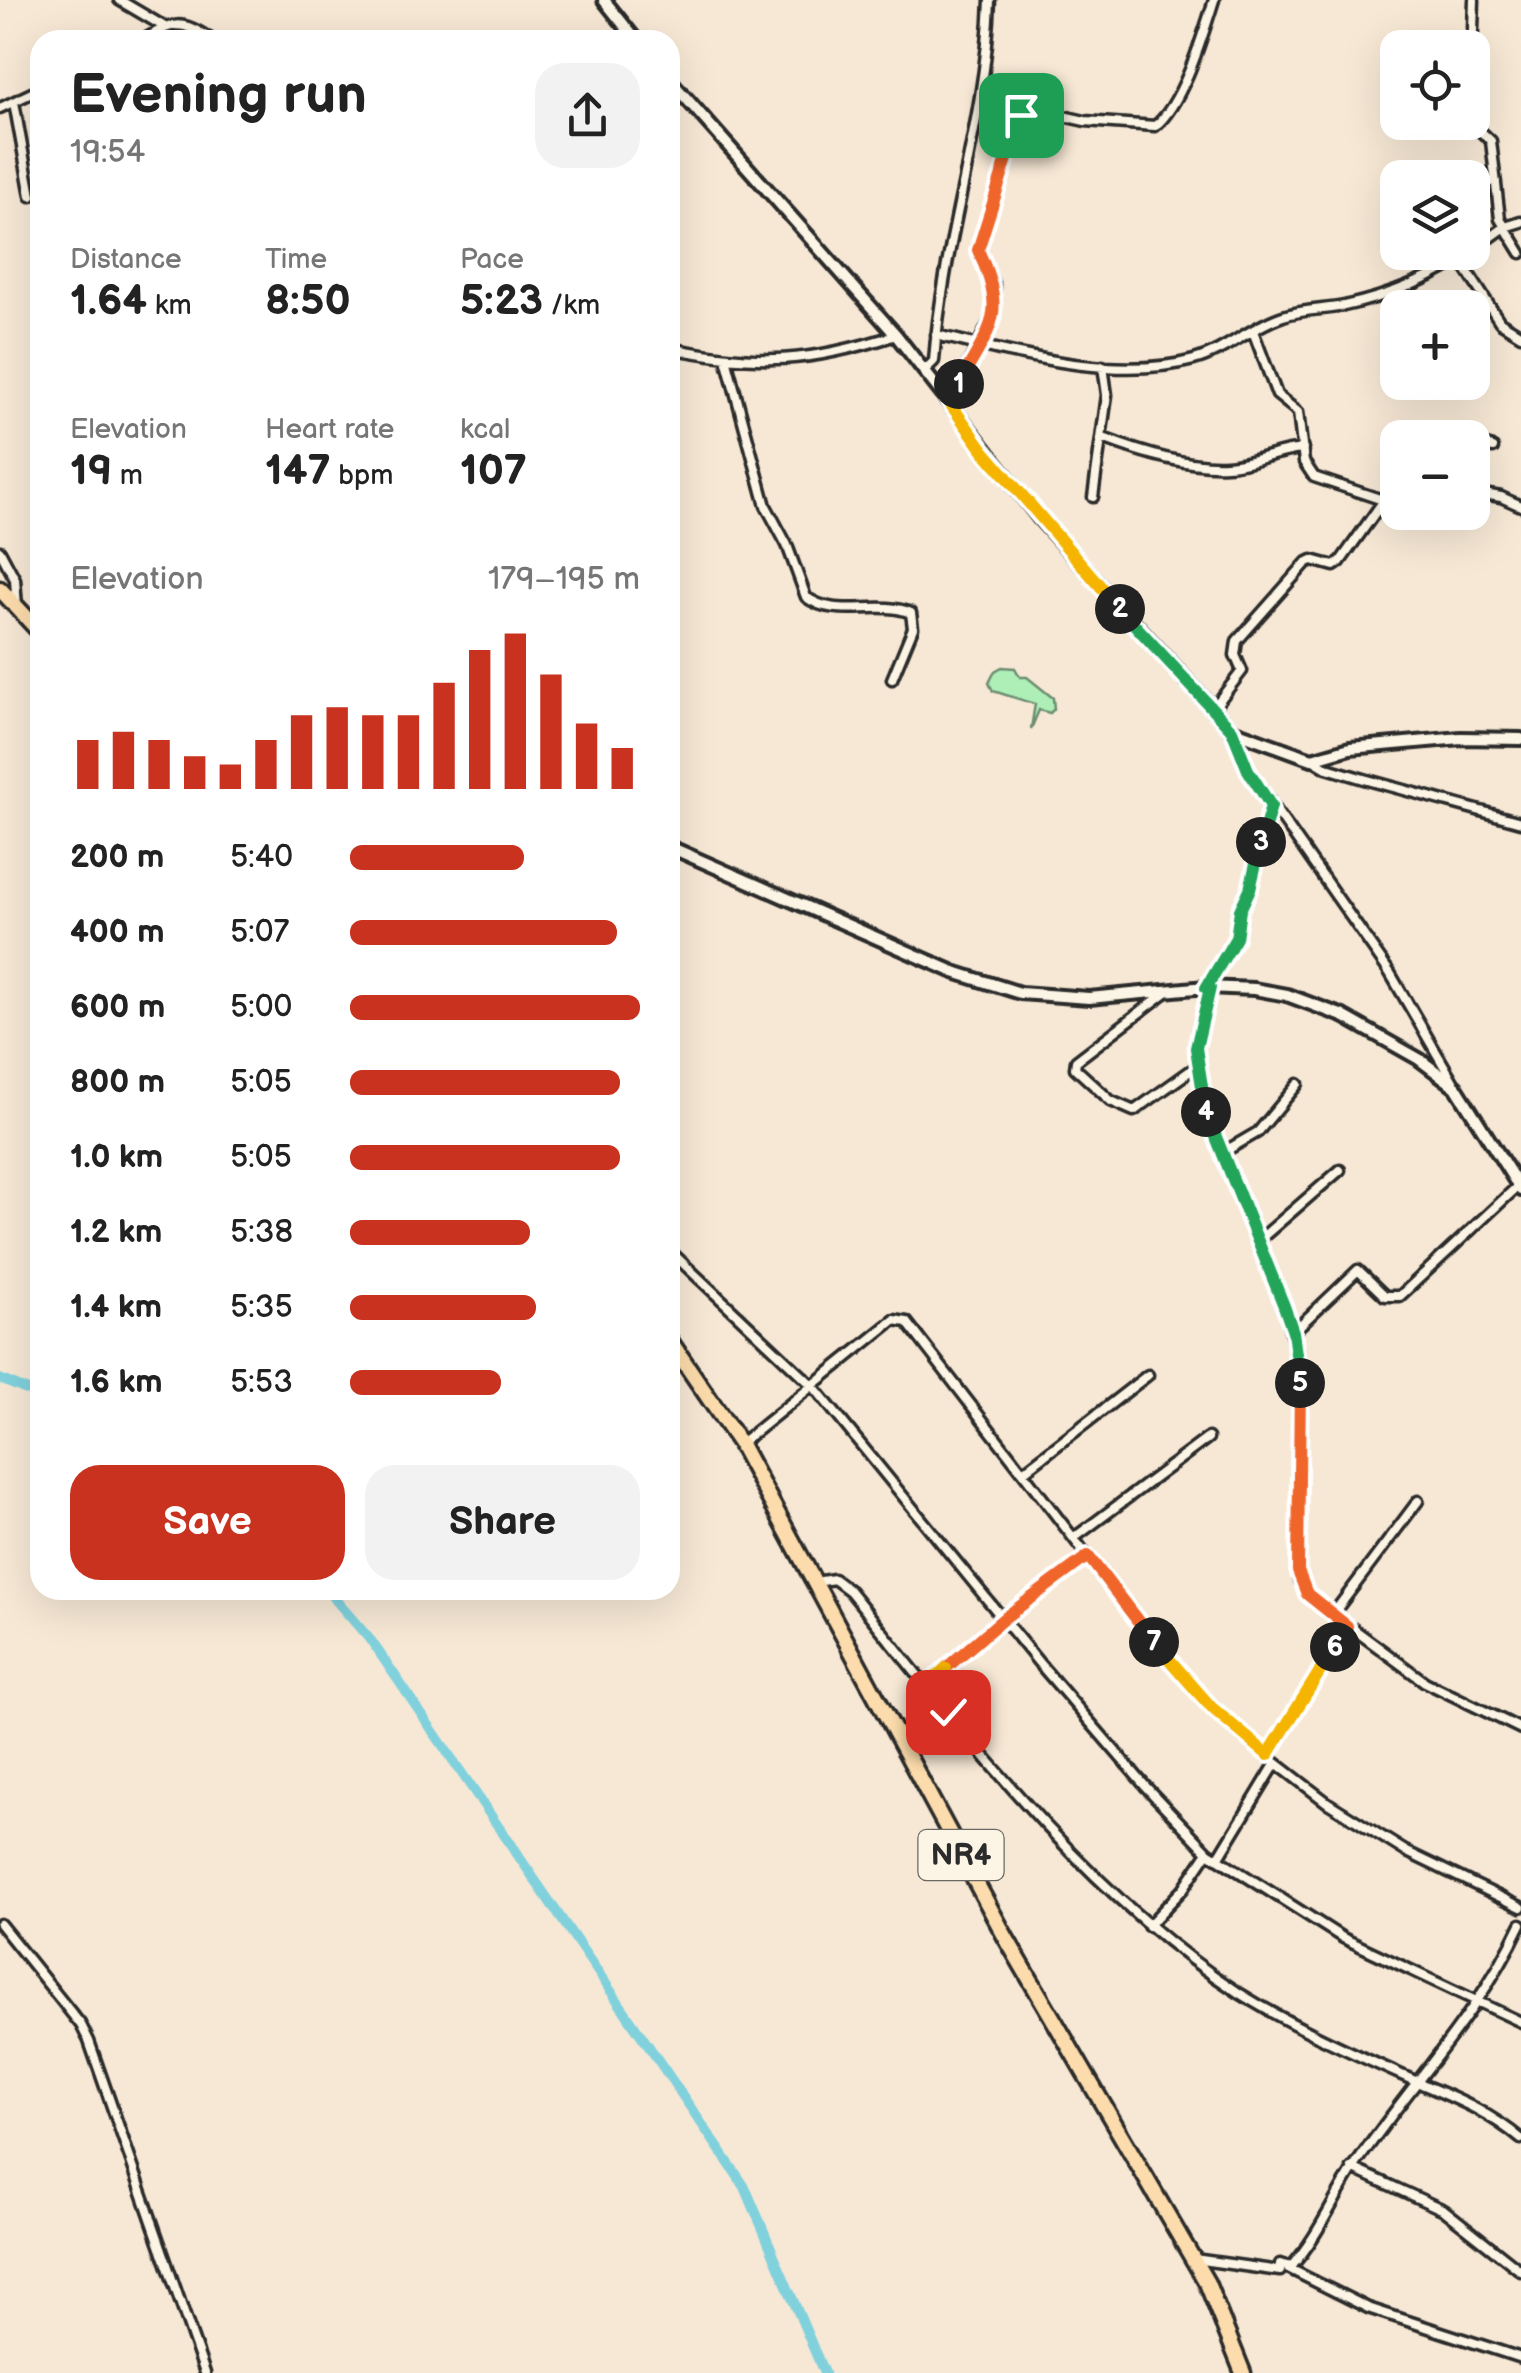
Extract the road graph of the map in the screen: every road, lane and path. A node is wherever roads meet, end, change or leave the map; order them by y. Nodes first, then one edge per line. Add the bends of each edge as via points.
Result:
1 (119, 0) edge
2 (604, 0) edge
3 (990, 0) edge
4 (1214, 0) edge
5 (1474, 0) edge
6 (163, 26) junction
7 (157, 30) edge
8 (193, 30) edge
9 (628, 30) edge
10 (1473, 30) edge
11 (680, 91) edge
12 (30, 94) edge
13 (14, 102) junction
14 (0, 108) edge
15 (1490, 140) edge
16 (1490, 182) edge
17 (1496, 182) junction
18 (30, 190) edge
19 (1521, 222) edge
20 (1505, 227) junction
21 (1490, 238) edge
22 (1521, 253) edge
23 (1440, 270) edge
24 (1466, 270) edge
25 (1253, 331) junction
26 (896, 335) junction
27 (936, 335) junction
28 (1521, 336) edge
29 (980, 345) junction
30 (680, 350) edge
31 (726, 358) junction
32 (1103, 366) junction
33 (925, 370) junction
34 (949, 402) junction
35 (1103, 438) junction
36 (1490, 447) edge
37 (1493, 448) dead end
38 (1302, 449) junction
39 (1490, 494) edge
40 (1093, 497) dead end
41 (1380, 502) edge
42 (1380, 506) edge
43 (1521, 506) edge
44 (0, 551) edge
45 (0, 589) edge
46 (17, 607) junction
47 (30, 621) edge
48 (892, 678) dead end
49 (1212, 710) junction
50 (1232, 730) junction
51 (1521, 739) edge
52 (1312, 759) junction
53 (1271, 806) junction
54 (1521, 822) edge
55 (680, 851) edge
56 (1208, 988) junction
57 (1167, 991) junction
58 (1197, 1066) junction
59 (1298, 1084) dead end
60 (1456, 1087) junction
61 (1222, 1153) junction
62 (1340, 1170) dead end
63 (1520, 1188) edge
64 (1258, 1241) junction
65 (680, 1261) edge
66 (1293, 1332) junction
67 (680, 1356) edge
68 (1148, 1375) dead end
69 (814, 1387) junction
70 (1208, 1438) dead end
71 (740, 1444) junction
72 (1023, 1472) junction
73 (1418, 1501) dead end
74 (1074, 1538) junction
75 (1088, 1556) junction
76 (815, 1582) junction
77 (1332, 1614) junction
78 (1003, 1619) junction
79 (1347, 1626) junction
80 (928, 1684) junction
81 (1521, 1729) edge
82 (1268, 1755) junction
83 (1276, 1762) junction
84 (1208, 1852) junction
85 (1219, 1857) junction
86 (1521, 1907) edge
87 (0, 1924) edge
88 (1521, 1924) edge
89 (1148, 1926) junction
90 (1478, 2001) junction
91 (1521, 2022) edge
92 (1418, 2082) junction
93 (1521, 2139) edge
94 (1352, 2168) junction
95 (1193, 2259) junction
96 (1280, 2264) junction
97 (1521, 2271) edge
98 (1521, 2358) edge
99 (205, 2373) edge
100 (1243, 2373) edge

1 - 6 street
2 - 9 street
3 - 27 street via 986,75
4 - 29 street via 1196,59 1155,126 1032,109 1021,115 978,250 996,299
5 - 10 street
6 - 7 street
6 - 8 street
11 - 26 street
12 - 13 street
13 - 14 street
13 - 18 street
15 - 17 street
16 - 17 street
17 - 20 street
19 - 20 street
20 - 21 street
20 - 22 street
23 - 25 street via 1397,291 1287,314
24 - 28 street via 1500,322
25 - 32 street via 1196,360
25 - 38 street via 1277,395 1298,412
26 - 31 street via 832,356
26 - 33 street
27 - 29 street
27 - 33 street via 934,360
29 - 32 street
29 - 34 street
30 - 31 street
31 - 48 street via 766,506 806,597 822,606 910,613 913,628
32 - 35 street
33 - 34 street
34 - 49 street via 1040,520
35 - 38 street via 1224,466
35 - 40 street
36 - 37 street
38 - 41 street via 1314,477
39 - 43 street
42 - 49 street via 1340,562 1306,563 1237,641 1242,672
44 - 46 street via 15,580
45 - 46 highway
46 - 47 highway
49 - 50 street
50 - 52 street
50 - 53 street
51 - 52 street via 1350,748
52 - 54 street via 1364,780
53 - 56 street via 1236,938
53 - 60 street via 1390,973
55 - 57 street via 986,984 1053,998
56 - 57 street
56 - 58 street
56 - 60 street via 1287,995 1344,1016
57 - 58 street via 1075,1068 1111,1102 1134,1111
58 - 61 street
59 - 61 street via 1258,1132
60 - 63 street
61 - 64 street
62 - 64 street
63 - 66 street via 1400,1296 1385,1296 1358,1270
64 - 66 street
65 - 69 street
66 - 77 street via 1300,1386 1298,1571 1307,1594
67 - 71 highway, NR4
68 - 72 street
69 - 71 street
69 - 72 street via 900,1319
69 - 78 street
70 - 74 street
71 - 76 highway, NR4
72 - 74 street
73 - 77 street
74 - 75 street
75 - 78 street
75 - 82 street via 1211,1707
76 - 80 street via 840,1582
76 - 95 highway, NR4 via 998,1922
77 - 79 street
78 - 80 street
78 - 84 street
79 - 81 street via 1425,1682
79 - 82 street
80 - 89 street via 983,1753
82 - 83 street
83 - 85 street
83 - 86 street via 1405,1851
84 - 85 street
84 - 89 street
85 - 90 street via 1359,1947
87 - 99 street via 81,2025
88 - 90 street
89 - 92 street via 1277,2016
90 - 91 street
90 - 92 street
92 - 93 street via 1480,2109
92 - 94 street
94 - 96 street via 1301,2256 1292,2267
94 - 97 street via 1444,2210
95 - 96 street via 1280,2271
95 - 100 highway, NR4
96 - 98 street via 1368,2308

